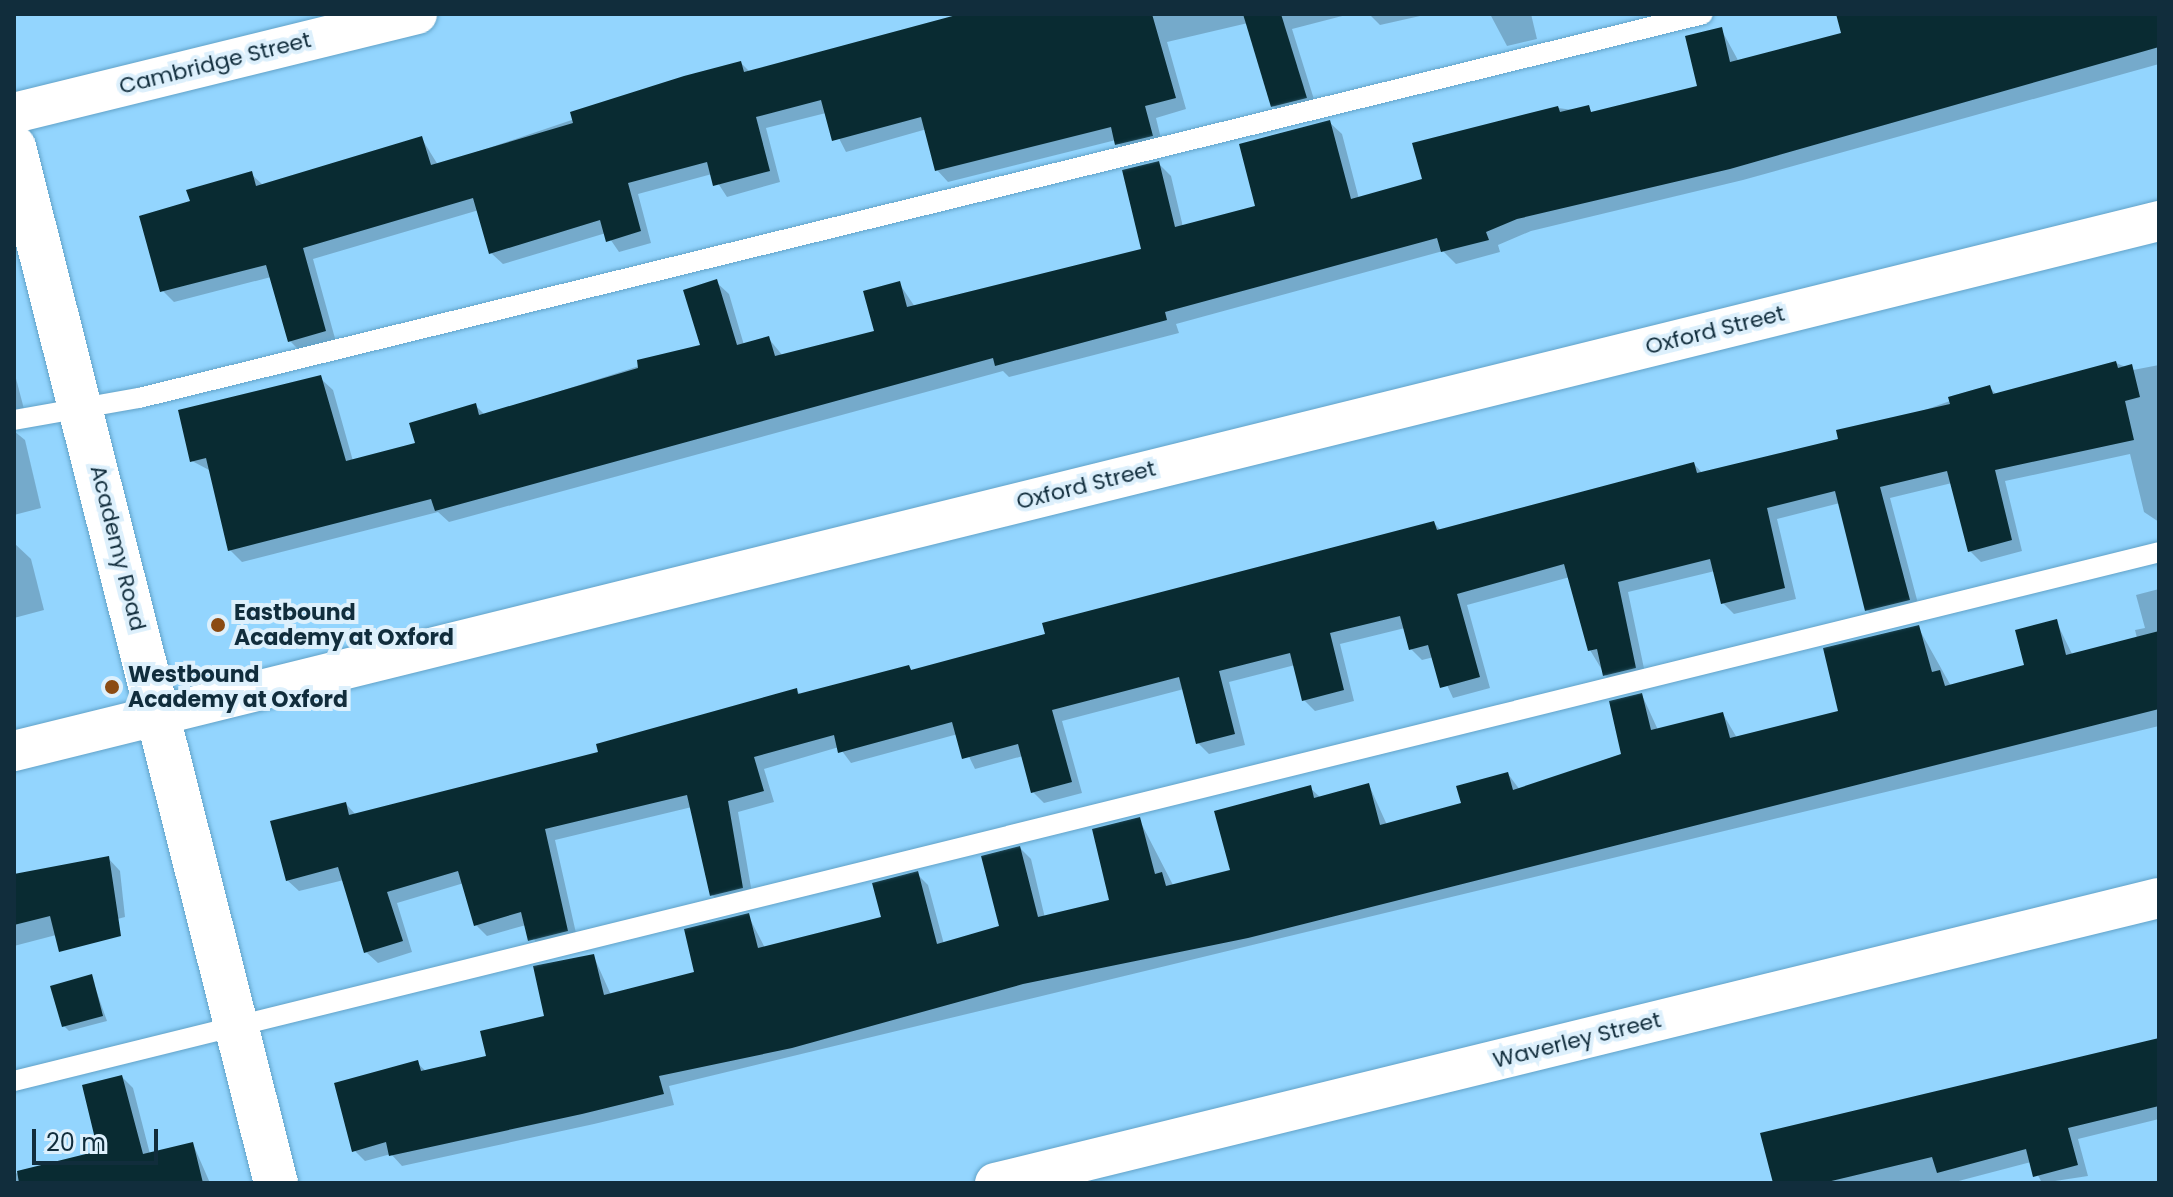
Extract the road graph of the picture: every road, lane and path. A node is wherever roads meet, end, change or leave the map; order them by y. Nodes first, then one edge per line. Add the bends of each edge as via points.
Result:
1 (417, 14) edge
2 (1703, 14) edge
3 (14, 113) edge
4 (14, 147) edge
5 (2159, 221) edge
6 (82, 407) junction
7 (14, 420) edge
8 (2159, 552) edge
9 (161, 713) junction
10 (14, 751) edge
11 (2159, 898) edge
12 (237, 1023) junction
13 (14, 1081) edge
14 (276, 1183) edge
15 (995, 1183) edge

1 - 3 street, Cambridge Street
2 - 6 lane
4 - 6 main road, Academy Road
5 - 9 street, Oxford Street
6 - 7 lane
6 - 9 main road, Academy Road
8 - 12 lane
9 - 10 street, Oxford Street
9 - 12 main road, Academy Road
11 - 15 street, Waverley Street
12 - 13 lane
12 - 14 main road, Academy Road

